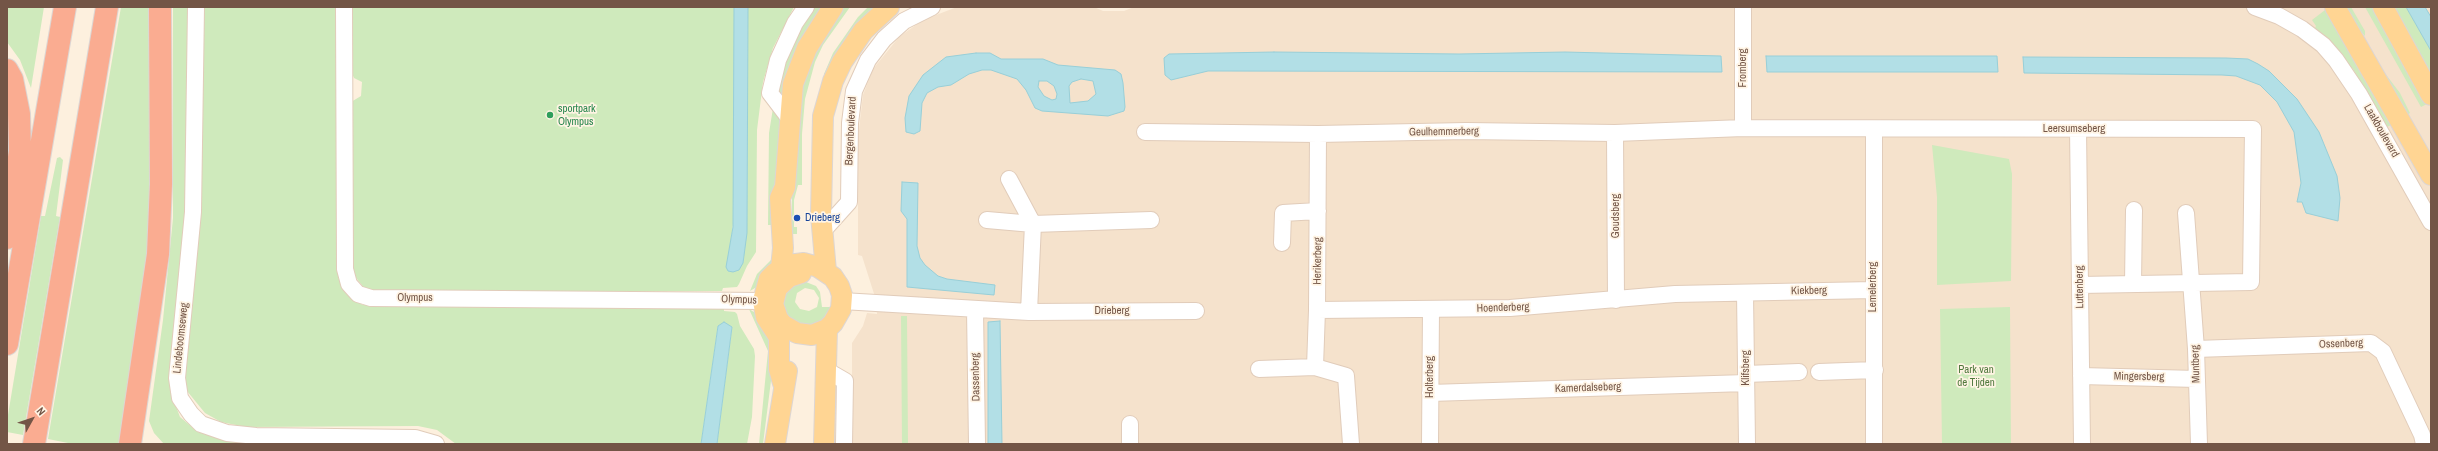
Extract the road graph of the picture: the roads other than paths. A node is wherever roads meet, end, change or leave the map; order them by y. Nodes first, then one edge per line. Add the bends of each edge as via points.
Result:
1 (65, 7) edge
2 (107, 7) edge
3 (160, 7) edge
4 (196, 7) edge
5 (344, 7) edge
6 (806, 7) edge
7 (833, 7) edge
8 (889, 7) edge
9 (932, 7) edge
10 (1743, 7) edge
11 (2254, 7) edge
12 (2335, 7) edge
13 (2383, 7) edge
14 (7, 70) edge
15 (2431, 95) edge
16 (789, 118) junction
17 (1743, 128) junction
18 (1874, 129) junction
19 (2078, 129) junction
20 (1145, 132) dead end
21 (1615, 133) junction
22 (1318, 134) junction
23 (2431, 175) edge
24 (1008, 178) dead end
25 (2134, 210) dead end
26 (1318, 211) junction
27 (2186, 213) dead end
28 (987, 220) dead end
29 (1151, 220) dead end
30 (2431, 222) edge
31 (1033, 224) junction
32 (822, 232) junction
33 (7, 238) edge
34 (1282, 243) dead end
35 (793, 270) junction
36 (826, 271) junction
37 (2192, 283) junction
38 (2133, 284) junction
39 (2080, 285) junction
40 (1873, 290) junction
41 (1745, 293) junction
42 (1616, 300) junction
43 (768, 302) junction
44 (842, 302) junction
45 (1431, 309) junction
46 (975, 310) junction
47 (1196, 310) dead end
48 (1317, 310) junction
49 (1029, 312) junction
50 (827, 329) junction
51 (783, 330) junction
52 (7, 344) edge
53 (2196, 349) junction
54 (1315, 367) junction
55 (1259, 369) dead end
56 (826, 370) junction
57 (1875, 370) junction
58 (1799, 372) dead end
59 (1819, 372) dead end
60 (2081, 376) junction
61 (1746, 379) junction
62 (2197, 379) junction
63 (1430, 393) junction
64 (1130, 424) dead end
65 (34, 444) edge
66 (130, 444) edge
67 (436, 444) edge
68 (775, 444) edge
69 (824, 444) edge
70 (844, 444) edge
71 (977, 444) edge
72 (1130, 444) edge
73 (1351, 444) edge
74 (1430, 444) edge
75 (1747, 444) edge
76 (1874, 444) edge
77 (2082, 444) edge
78 (2199, 444) edge
79 (2424, 444) edge

1 - 52 highway
2 - 65 highway
3 - 66 highway via 161,184 158,254
4 - 67 street, Lindeboomseweg via 193,205 190,262 177,378 180,398 201,424 227,433 256,436 415,438
5 - 43 street, Olympus via 345,269 349,284 358,294 371,298
6 - 16 street via 795,23 778,60 770,93
7 - 16 main road via 816,31 799,66 793,84
8 - 32 main road via 863,31 851,47 842,62 828,99 823,116
9 - 32 street, Bergenboulevard via 904,21 884,39 868,60 854,91 850,123 849,202
10 - 17 street, Fromberg
11 - 30 street, Laakboulevard via 2293,24 2323,45 2346,73
12 - 23 main road, Laakboulevard
13 - 15 main road
14 - 33 highway via 12,80 19,114 20,151
16 - 35 main road via 785,187 789,198
17 - 18 street, Leersumseberg
17 - 21 street, Geulhemmerberg
18 - 19 street, Leersumseberg
18 - 40 street, Lemelerberg
19 - 37 street, Leersumseberg via 2253,129 2251,282
19 - 39 street, Luttenberg
20 - 22 street, Geulhemmerberg
21 - 22 street, Geulhemmerberg via 1466,131
21 - 42 street, Goudsberg
22 - 26 street, Herikerberg
24 - 31 street
25 - 38 street
26 - 34 street via 1283,213
26 - 48 street, Herikerberg
27 - 37 street, Muntberg
28 - 31 street
29 - 31 street
31 - 49 street
32 - 36 main road
35 - 36 main road
35 - 43 main road via 770,279
35 - 44 main road via 816,276 833,296
36 - 44 main road via 839,286
37 - 38 street
37 - 53 street, Muntberg
38 - 39 street
39 - 60 street, Luttenberg
40 - 41 street, Kiekberg
40 - 57 street, Lemelerberg
41 - 42 street, Hoenderberg via 1676,294
41 - 61 street, Klifsberg
42 - 45 street, Hoenderberg via 1510,308
43 - 51 main road
44 - 46 street, Drieberg
44 - 50 main road via 839,314
45 - 48 street, Hoenderberg
45 - 63 street, Holterberg
46 - 49 street, Drieberg
46 - 71 street, Dassenberg
47 - 49 street, Drieberg
48 - 54 street
50 - 51 main road via 812,335
50 - 56 main road
51 - 68 main road via 788,369
53 - 62 street, Muntberg
53 - 79 street, Ossenberg via 2371,343 2383,352
54 - 55 street
54 - 73 street via 1346,376
56 - 69 main road
56 - 70 street via 845,381
57 - 59 street
57 - 76 street, Lemelerberg
58 - 61 street, Kamerdalseberg
60 - 62 street, Mingersberg
60 - 77 street, Luttenberg
61 - 63 street, Kamerdalseberg
61 - 75 street, Klifsberg
62 - 78 street, Muntberg
63 - 74 street, Holterberg
64 - 72 street

